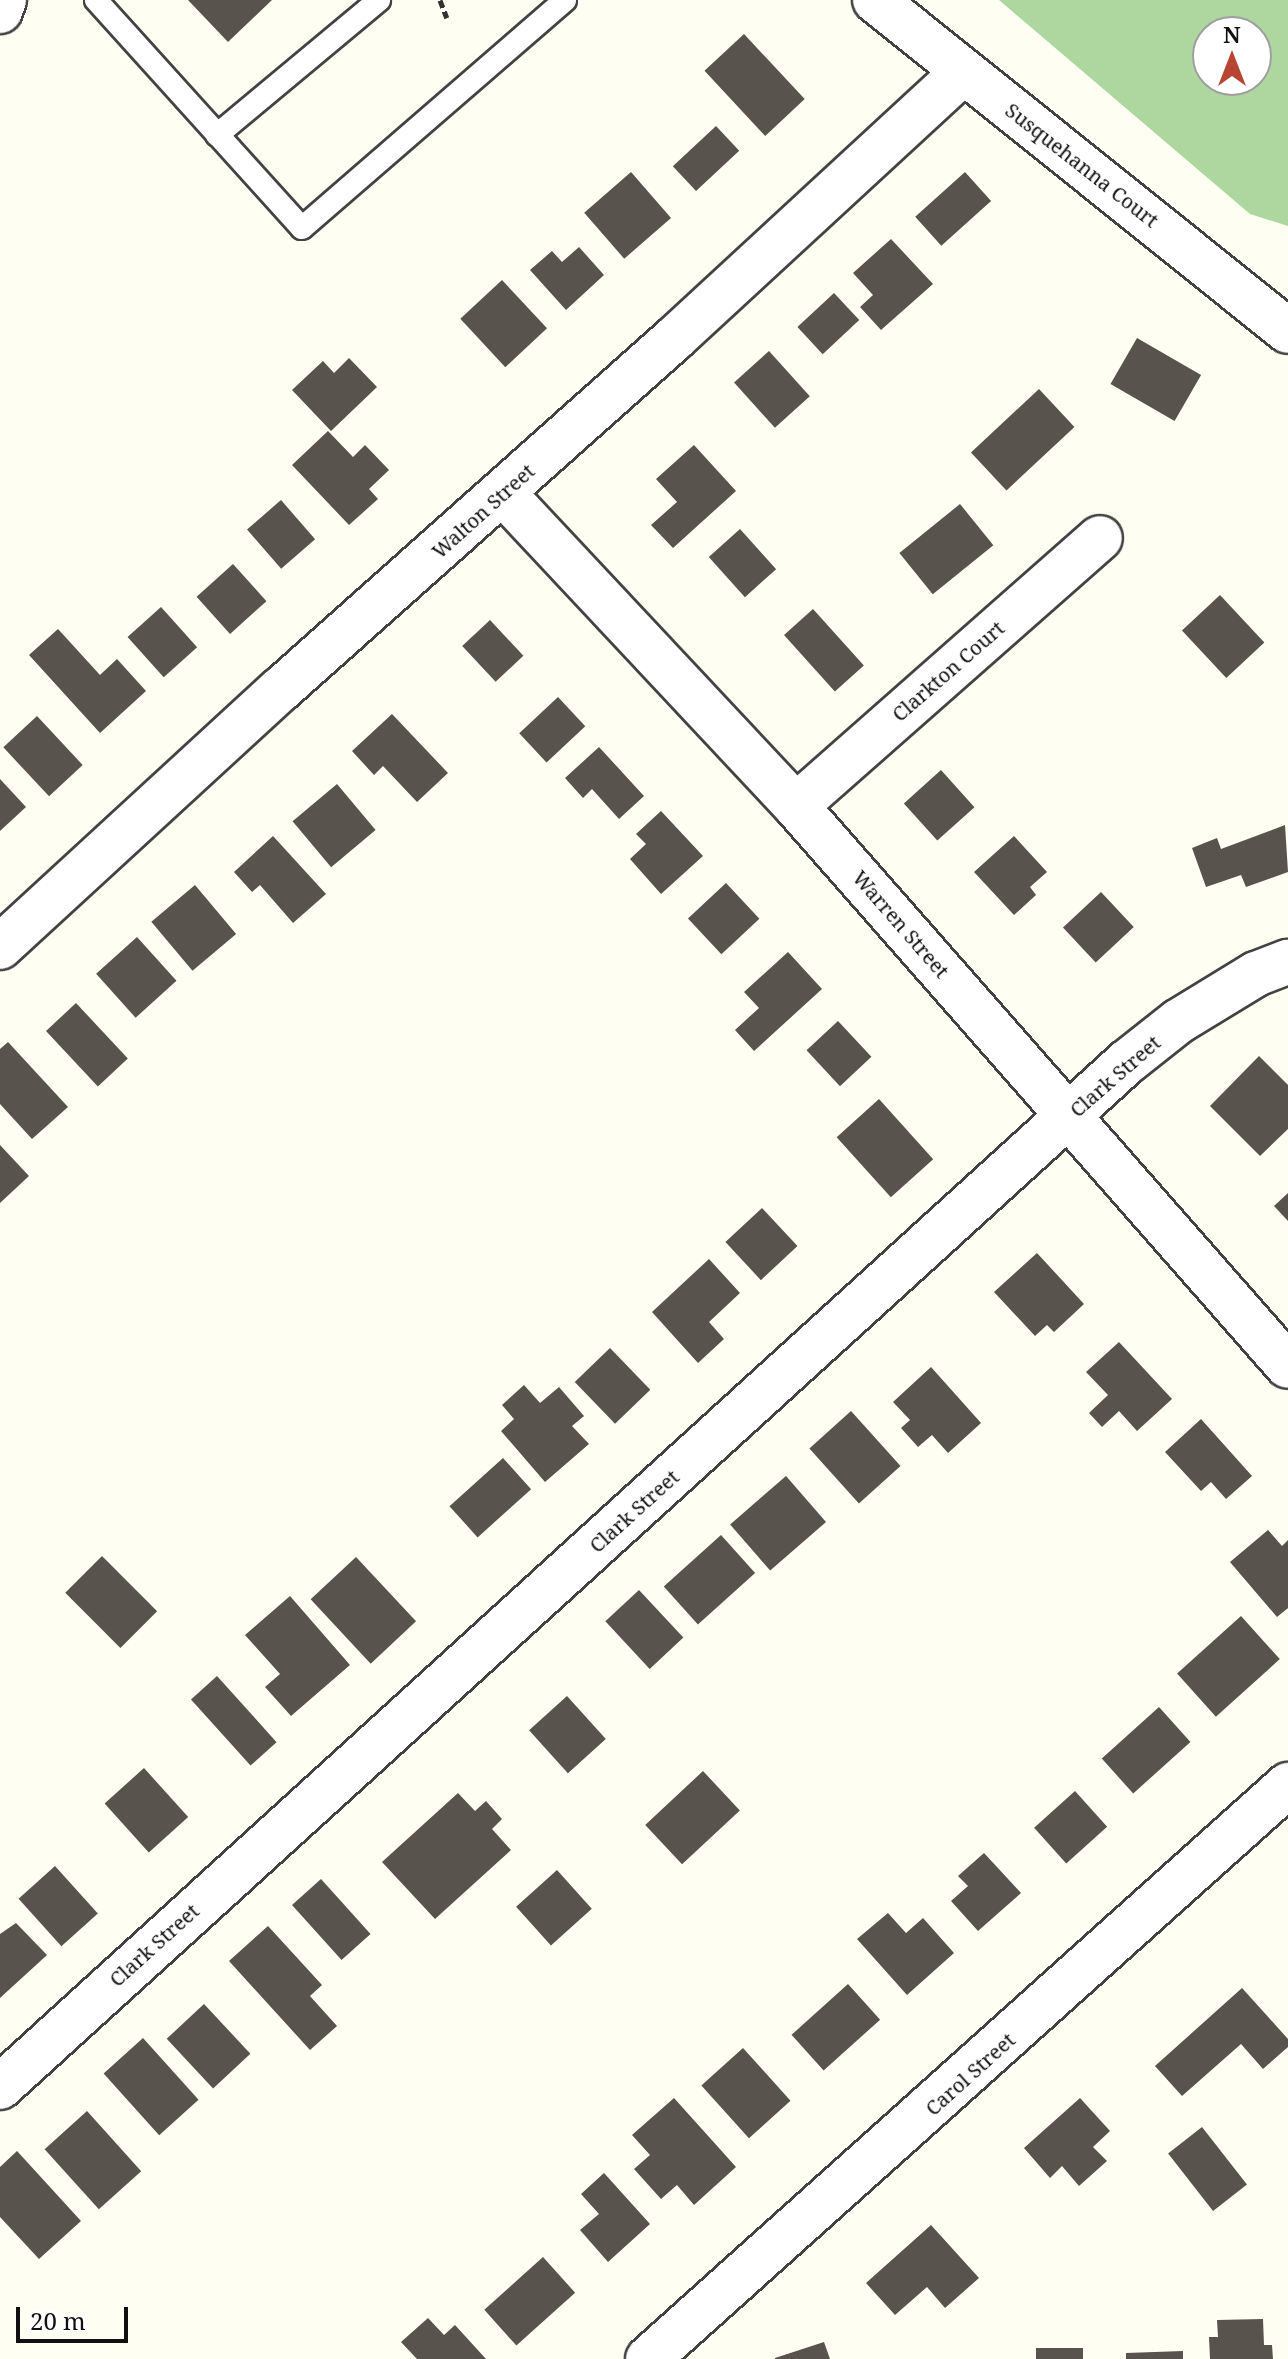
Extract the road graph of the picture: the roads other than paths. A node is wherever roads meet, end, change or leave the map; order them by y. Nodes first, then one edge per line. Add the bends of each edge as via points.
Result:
1 (4, 0) edge
2 (96, 0) edge
3 (379, 0) edge
4 (565, 0) edge
5 (875, 0) edge
6 (0, 11) edge
7 (963, 72) junction
8 (217, 135) junction
9 (1288, 331) edge
10 (503, 493) junction
11 (1100, 538) dead end
12 (796, 806) junction
13 (0, 947) edge
14 (1288, 962) edge
15 (1071, 1115) junction
16 (1288, 1366) edge
17 (1288, 1785) edge
18 (0, 2087) edge
19 (648, 2359) edge

1 - 6 street
2 - 8 lane
3 - 8 lane
4 - 8 lane via 302,228
5 - 7 street, Susquehanna Court
7 - 9 street, Susquehanna Court
7 - 10 street, Walton Street
10 - 12 street, Warren Street
10 - 13 street, Walton Street
11 - 12 street, Clarkton Court
12 - 15 street, Warren Street
14 - 15 street, Clark Street via 1256,974 1179,1021
15 - 16 street, Warren Street
15 - 18 street, Clark Street
17 - 19 street, Carol Street

